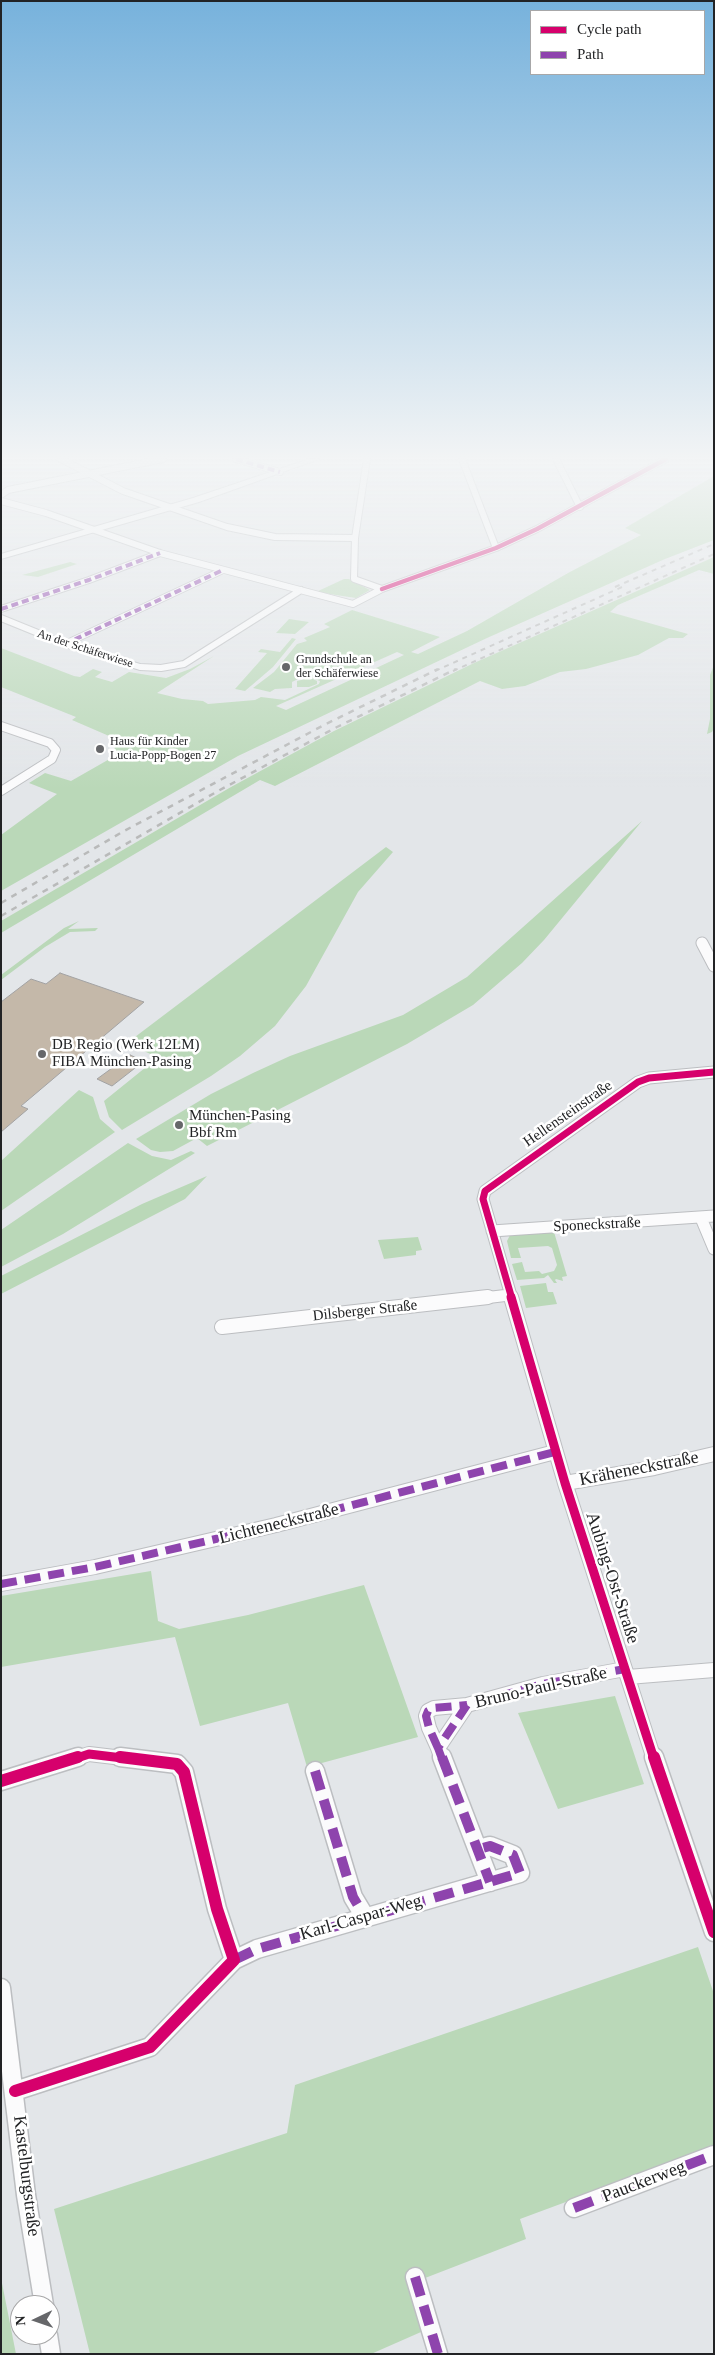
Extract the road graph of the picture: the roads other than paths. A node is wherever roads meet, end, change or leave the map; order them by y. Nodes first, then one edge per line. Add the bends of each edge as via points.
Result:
1 (118, 569) edge
2 (219, 569) edge
3 (354, 569) edge
4 (438, 569) edge
5 (223, 570) junction
6 (382, 589) junction
7 (301, 590) junction
8 (1, 610) edge
9 (1, 618) edge
10 (65, 644) junction
11 (1, 726) edge
12 (1, 791) edge
13 (702, 942) dead end
14 (714, 966) edge
15 (714, 1072) edge
16 (714, 1216) edge
17 (701, 1218) junction
18 (492, 1231) junction
19 (714, 1249) edge
20 (509, 1295) junction
21 (222, 1327) dead end
22 (555, 1452) junction
23 (714, 1454) edge
24 (565, 1483) junction
25 (1, 1584) edge
26 (714, 1670) edge
27 (627, 1673) junction
28 (467, 1705) junction
29 (438, 1748) junction
30 (315, 1771) dead end
31 (1, 1780) edge
32 (479, 1850) junction
33 (490, 1882) junction
34 (365, 1917) junction
35 (714, 1932) edge
36 (234, 1960) junction
37 (1, 1988) edge
38 (15, 2091) junction
39 (714, 2155) edge
40 (574, 2208) dead end
41 (415, 2278) dead end
42 (42, 2295) edge
43 (438, 2354) edge

1 - 8 street
2 - 5 street
3 - 6 street via 354,579
4 - 6 street
5 - 7 street
5 - 10 street
6 - 7 street via 353,604
7 - 10 street, An der Schäferwiese via 184,664 140,667
9 - 10 street, An der Schäferwiese
11 - 12 street via 50,743 56,750 52,759
13 - 14 street
15 - 18 street, Hellensteinstraße via 649,1078 638,1082 515,1168 485,1191 483,1199
16 - 17 street, Sponeckstraße
17 - 18 street, Sponeckstraße
17 - 19 street
18 - 20 street, Aubing-Ost-Straße
20 - 21 street, Dilsberger Straße
20 - 22 street, Aubing-Ost-Straße
22 - 24 street, Aubing-Ost-Straße
22 - 25 street, Lichteneckstraße via 276,1526 95,1568
23 - 24 street, Kräheneckstraße
24 - 27 street, Aubing-Ost-Straße
26 - 27 street, Bruno-Paul-Straße
27 - 28 street, Bruno-Paul-Straße via 543,1684
27 - 35 street, Aubing-Ost-Straße
28 - 29 street, Bruno-Paul-Straße
28 - 29 street via 428,1711 429,1728
29 - 32 street
30 - 34 street via 353,1897
31 - 36 street via 89,1754 178,1764 184,1772 217,1909
32 - 33 street
32 - 33 street via 490,1846 513,1855 520,1873
33 - 34 street, Karl-Caspar-Weg
34 - 36 street, Karl-Caspar-Weg via 257,1948
36 - 38 street, Karl-Caspar-Weg via 150,2047
37 - 38 street, Kastelburgstraße
38 - 42 street, Kastelburgstraße via 26,2195
39 - 40 street, Pauckerweg
41 - 43 street

